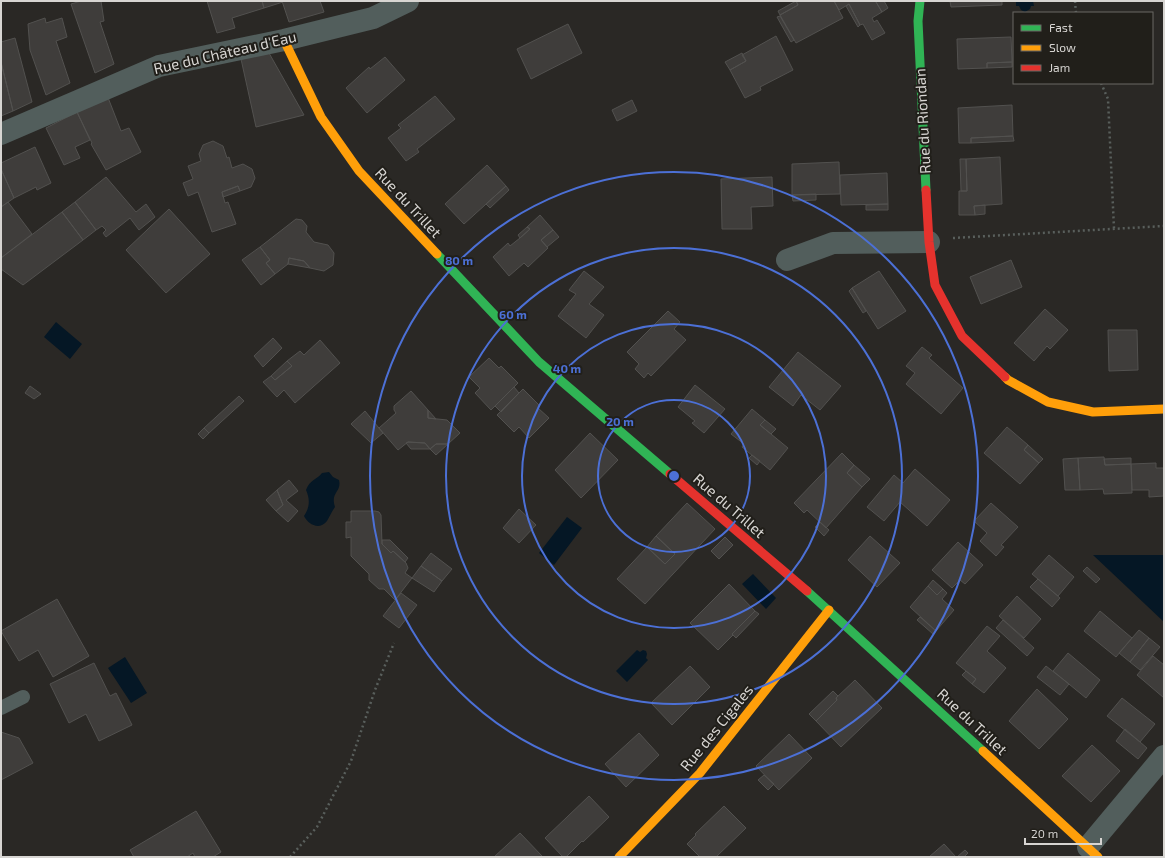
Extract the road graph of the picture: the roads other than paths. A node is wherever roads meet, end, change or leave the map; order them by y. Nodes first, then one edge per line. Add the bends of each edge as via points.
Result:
1 (408, 1) edge
2 (920, 1) edge
3 (284, 40) junction
4 (1, 134) edge
5 (929, 242) junction
6 (787, 260) dead end
7 (1164, 409) edge
8 (829, 610) junction
9 (23, 697) dead end
10 (1, 708) edge
11 (1164, 756) edge
12 (1093, 852) edge
13 (619, 857) edge

1 - 3 street, Rue du Château d'Eau via 373,18
2 - 5 street, Rue du Riondan via 918,21
3 - 4 street, Rue du Château d'Eau via 159,66
3 - 8 street, Rue du Trillet via 321,117 359,171 528,351
5 - 6 street via 833,243
5 - 7 street, Rue du Riondan via 935,285 962,336 1008,380 1048,402 1092,412
8 - 12 street, Rue du Trillet
8 - 13 street, Rue des Cigales via 700,774
9 - 10 lane
11 - 12 street

